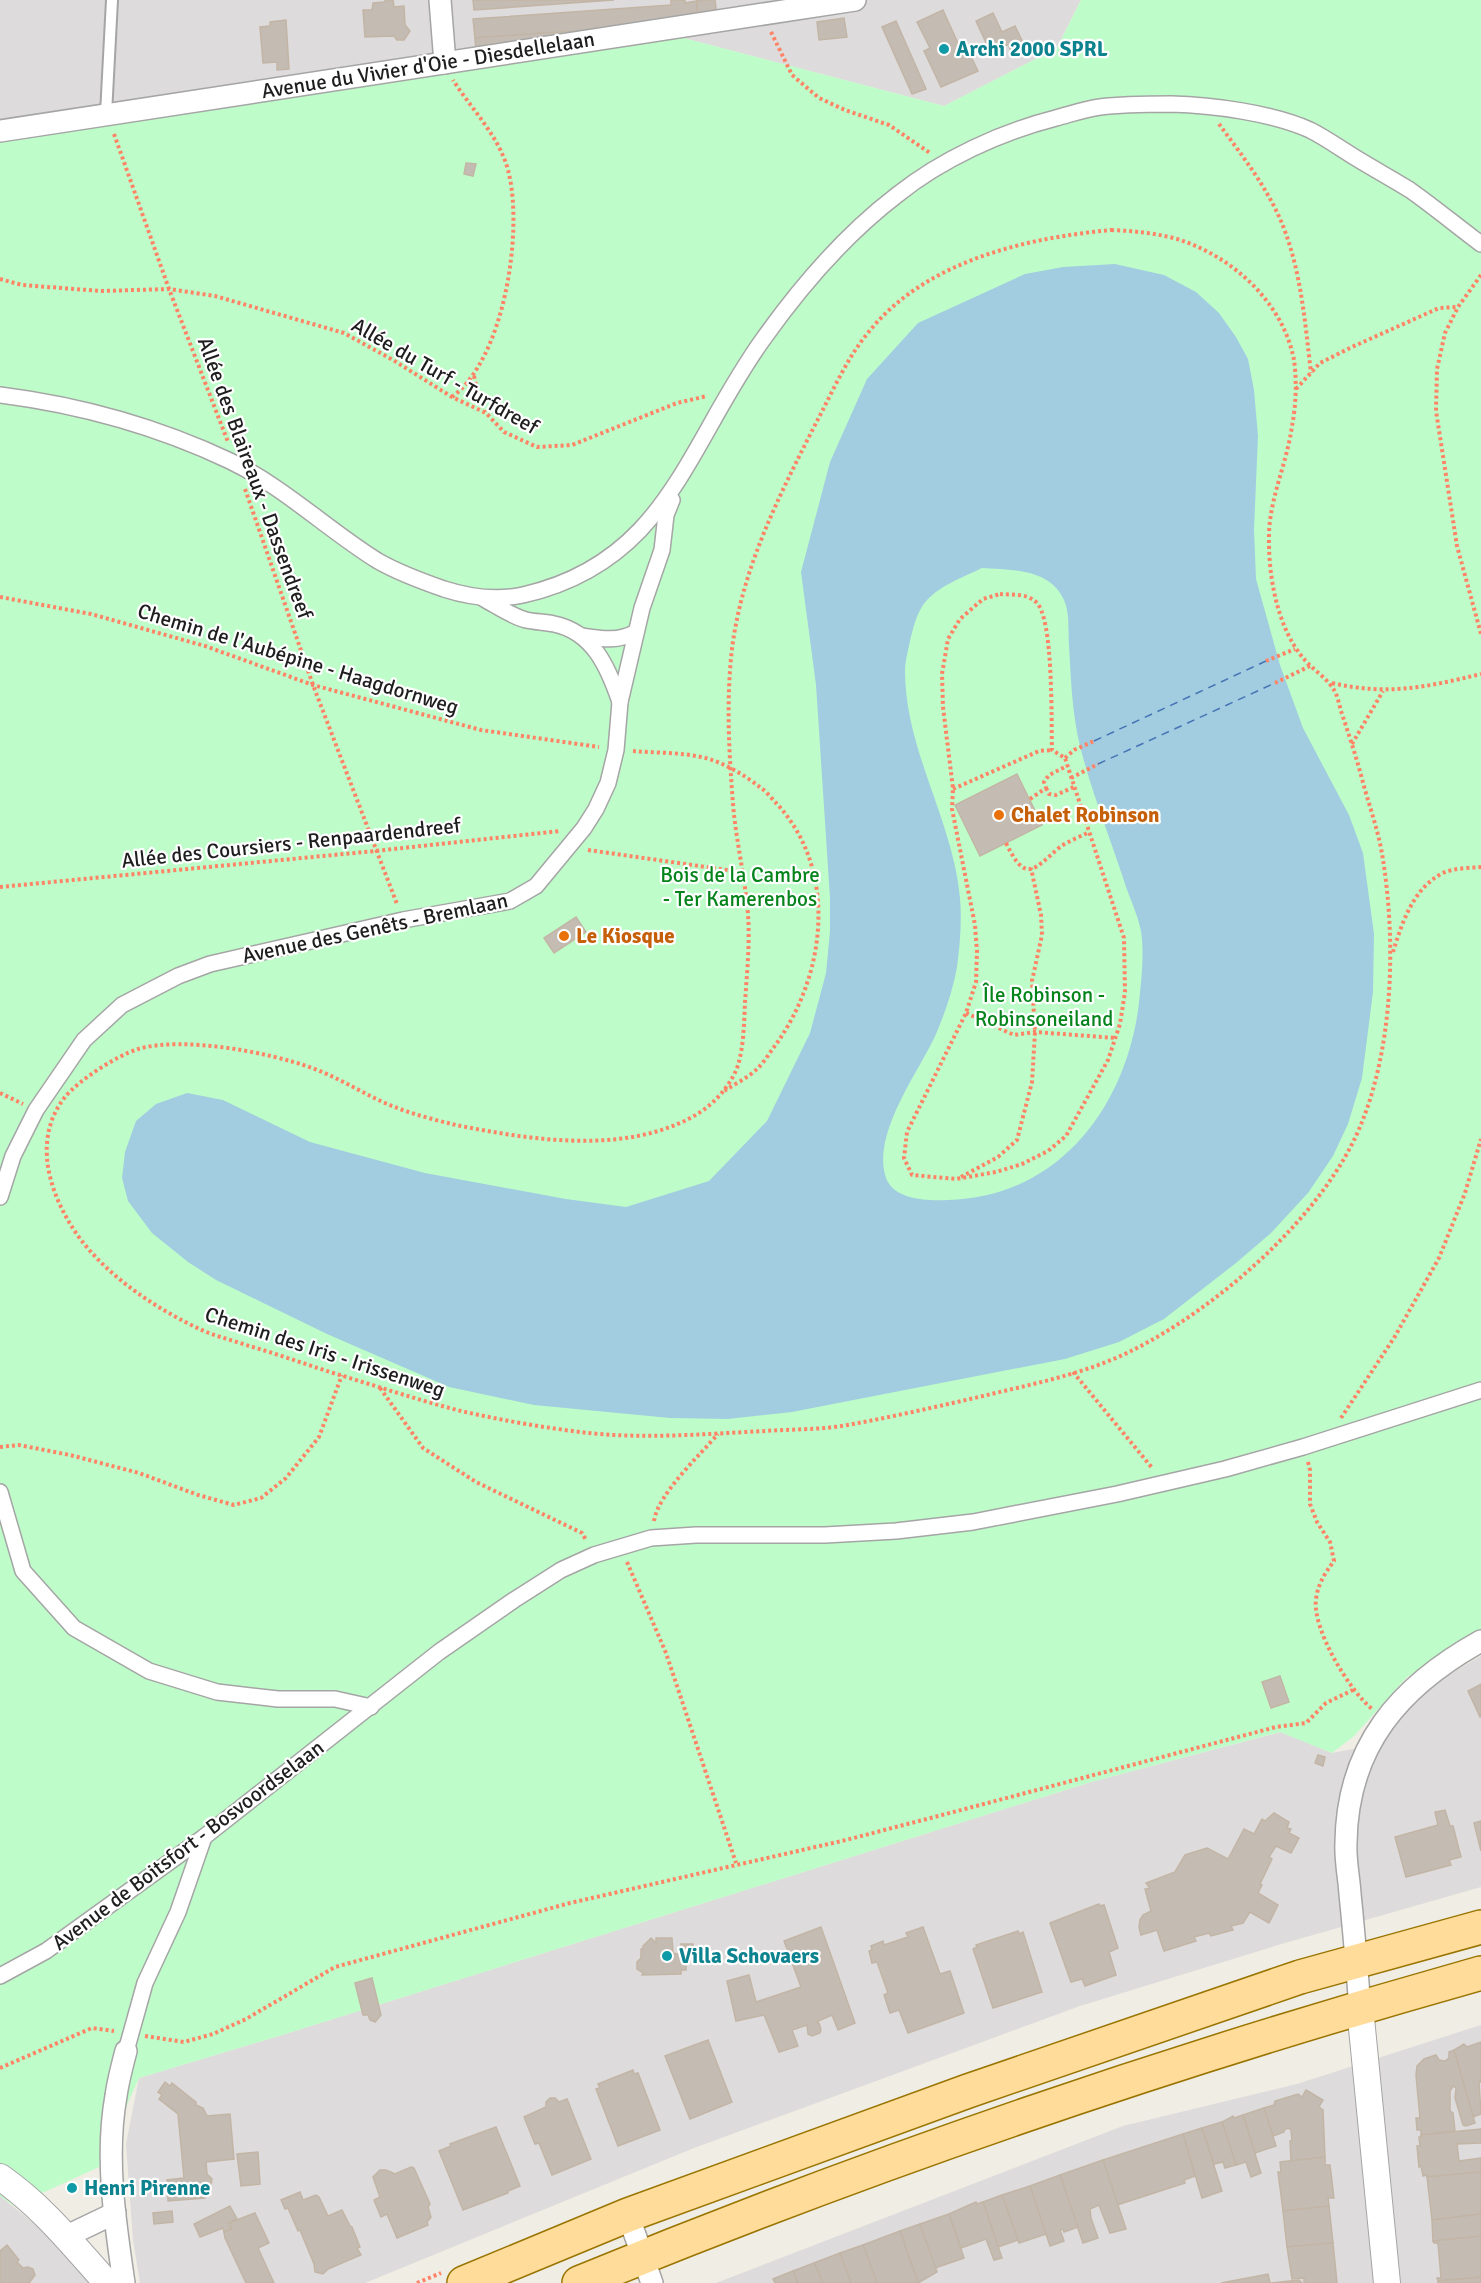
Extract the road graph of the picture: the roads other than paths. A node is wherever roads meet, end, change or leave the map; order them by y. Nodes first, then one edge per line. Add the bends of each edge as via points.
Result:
1 (112, 0) edge
2 (440, 0) edge
3 (855, 0) edge
4 (445, 63) junction
5 (106, 114) junction
6 (0, 131) edge
7 (1481, 244) edge
8 (0, 395) edge
9 (678, 482) junction
10 (483, 598) junction
11 (636, 632) junction
12 (581, 636) junction
13 (620, 702) junction
14 (0, 1197) edge
15 (1481, 1390) edge
16 (0, 1492) edge
17 (1481, 1641) edge
18 (371, 1707) junction
19 (204, 1837) junction
20 (1481, 1927) edge
21 (1356, 1961) junction
22 (1481, 1973) edge
23 (0, 1976) edge
24 (1360, 2008) junction
25 (128, 2042) joint
26 (0, 2177) edge
27 (115, 2213) junction
28 (628, 2215) junction
29 (67, 2236) junction
30 (648, 2270) edge
31 (106, 2283) edge
32 (124, 2283) edge
33 (464, 2283) edge
34 (579, 2283) edge
35 (1387, 2283) edge

1 - 5 lane
2 - 4 street
3 - 4 street, Avenue du Vivier d'Oie - Diesdellelaan
4 - 5 street, Avenue du Vivier d'Oie - Diesdellelaan
5 - 6 street, Avenue du Vivier d'Oie - Diesdellelaan
7 - 9 street via 1410,190 1309,130 1260,115 1204,105 1147,104 1097,107 1031,124 944,164 897,194 820,267 764,337
8 - 10 street via 65,406 149,429 236,464 379,561 413,578
9 - 10 street via 638,534 602,564 528,594
9 - 11 street, Avenue des Genêts - Bremlaan
10 - 12 street via 525,620 569,628
11 - 12 street via 625,639
11 - 13 street, Avenue des Genêts - Bremlaan
12 - 13 street via 605,662
13 - 14 street, Avenue des Genêts - Bremlaan via 616,750 608,783 584,828 536,886 510,902 403,920 210,964 122,1005 84,1040 36,1110 13,1156
15 - 18 street, Avenue de Boitsfort - Bosvoordselaan via 1303,1447 1165,1483 973,1522 825,1535 651,1538 620,1546 561,1570 514,1600 439,1652
16 - 18 street via 23,1571 74,1628 149,1671 217,1692 278,1699 334,1699
17 - 21 street via 1414,1686 1369,1744 1358,1771 1346,1844
18 - 19 street, Avenue de Boitsfort - Bosvoordselaan
19 - 23 street, Avenue de Boitsfort - Bosvoordselaan via 46,1951
19 - 25 street via 178,1911 145,1983
20 - 21 main road
21 - 24 street
21 - 28 main road via 968,2091
22 - 24 main road
24 - 30 main road via 1154,2072 811,2192
24 - 35 street
25 - 27 street via 115,2097 111,2160
26 - 29 street via 23,2193
27 - 29 street
27 - 32 street
28 - 30 street
28 - 33 main road
29 - 31 street
30 - 34 main road

